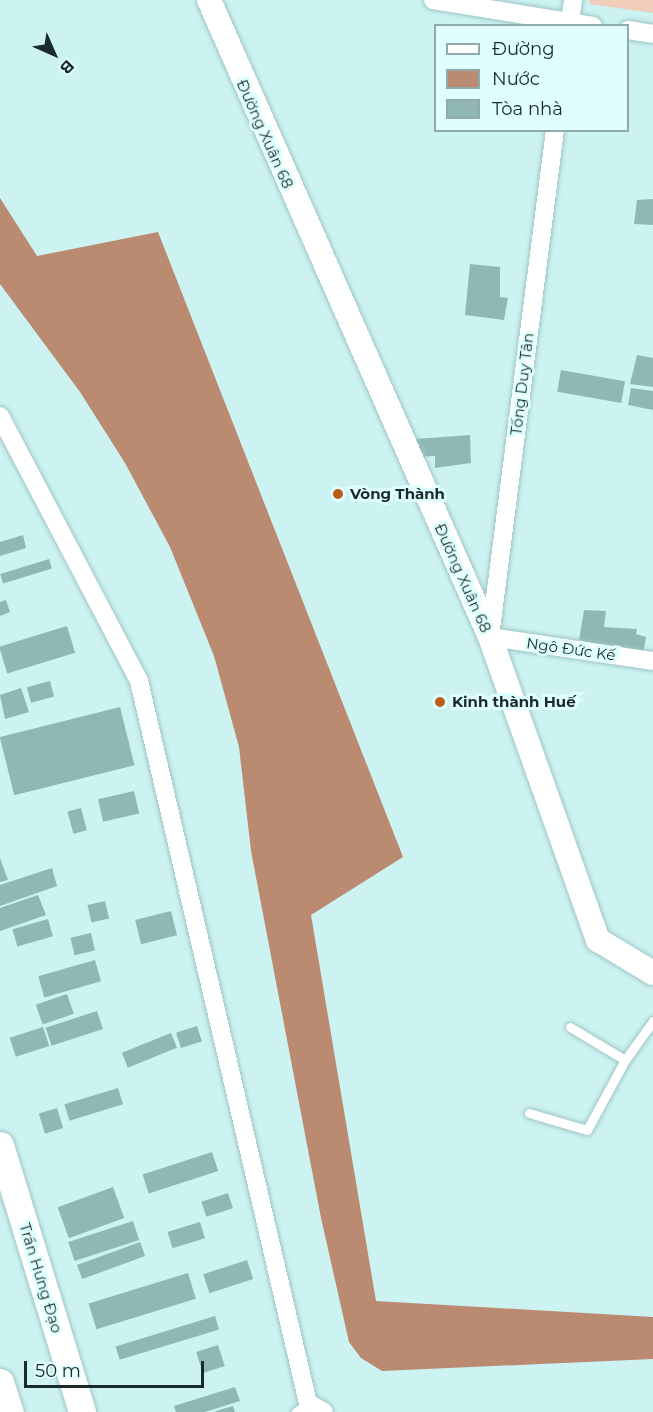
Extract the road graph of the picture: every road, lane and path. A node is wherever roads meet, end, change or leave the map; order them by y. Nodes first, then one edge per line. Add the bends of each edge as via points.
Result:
1 (209, 0) edge
2 (433, 0) edge
3 (573, 0) edge
4 (569, 24) edge
5 (629, 30) edge
6 (653, 34) edge
7 (555, 132) edge
8 (0, 416) edge
9 (490, 637) junction
10 (653, 661) edge
11 (653, 973) edge
12 (653, 1022) edge
13 (570, 1027) dead end
14 (625, 1060) junction
15 (529, 1113) dead end
16 (0, 1144) edge
17 (0, 1382) edge
18 (302, 1407) edge
19 (10, 1412) edge
20 (82, 1412) edge
21 (324, 1412) edge

1 - 9 street, Đường Xuân 68
2 - 4 street
3 - 4 street
5 - 6 street
7 - 9 street, Tống Duy Tân
8 - 18 street via 139,681
9 - 10 street, Ngô Đức Kế
9 - 11 street, Đường Xuân 68 via 598,940
12 - 14 lane
13 - 14 lane
14 - 15 lane via 587,1130
16 - 20 main road, Trần Hưng Đạo
17 - 19 main road
18 - 21 street

